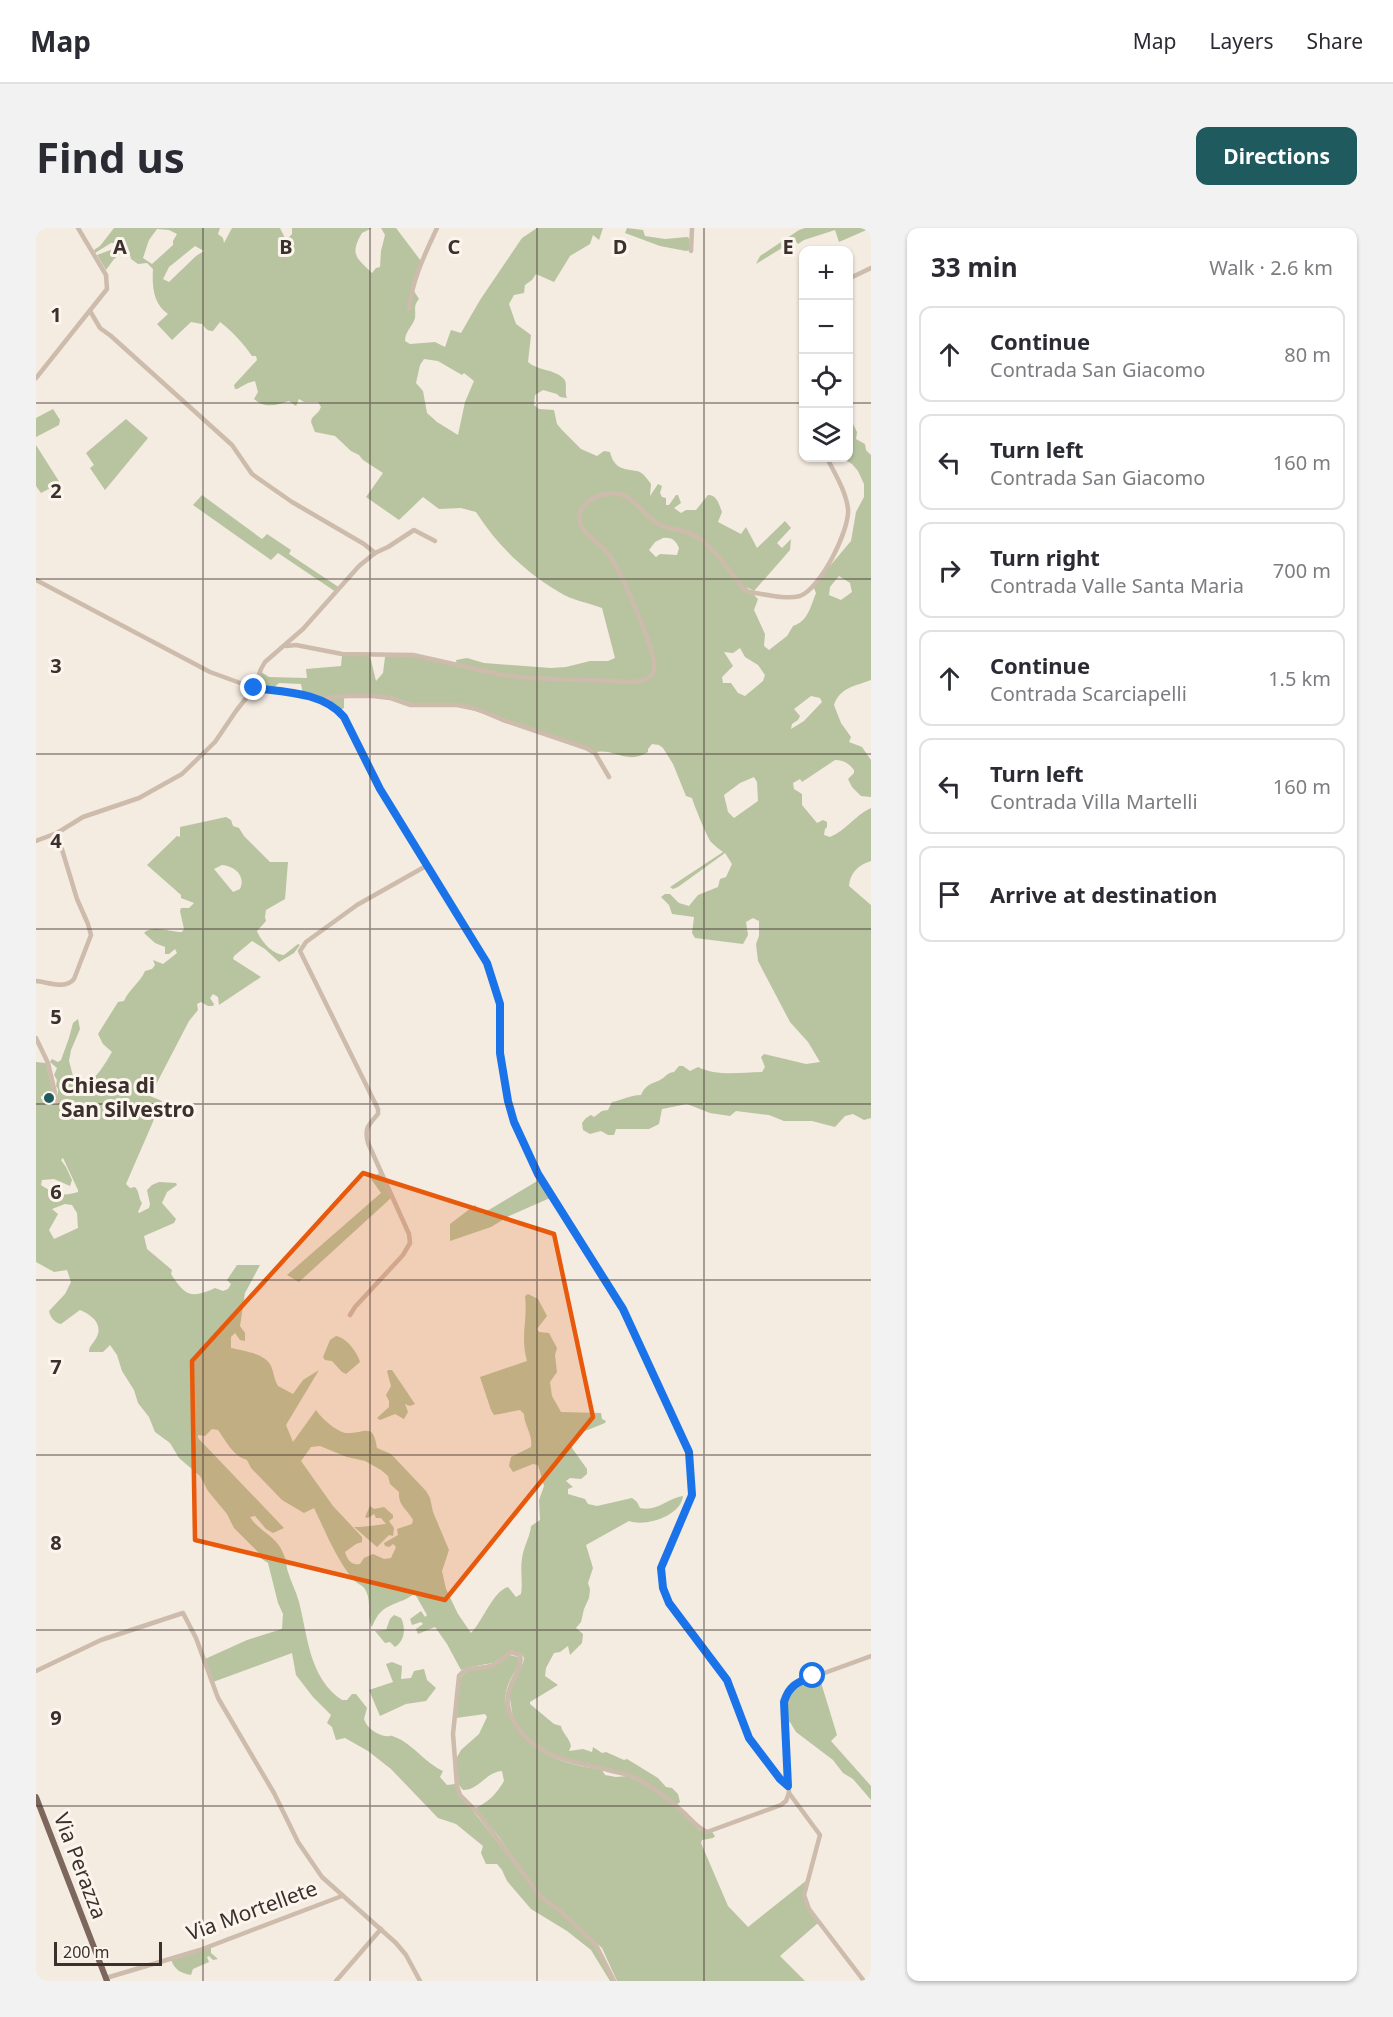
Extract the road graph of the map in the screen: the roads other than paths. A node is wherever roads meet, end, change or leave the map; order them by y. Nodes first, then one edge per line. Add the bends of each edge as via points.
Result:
1 (78, 228) edge
2 (437, 228) edge
3 (692, 228) edge
4 (691, 251) dead end
5 (871, 268) edge
6 (853, 277) edge
7 (409, 309) dead end
8 (90, 311) junction
9 (36, 378) edge
10 (829, 462) edge
11 (435, 541) dead end
12 (375, 553) junction
13 (36, 580) edge
14 (286, 646) junction
15 (254, 688) junction
16 (318, 699) junction
17 (609, 777) dead end
18 (57, 833) junction
19 (36, 841) edge
20 (426, 867) junction
21 (36, 981) edge
22 (36, 1038) edge
23 (57, 1101) dead end
24 (350, 1315) dead end
25 (871, 1656) edge
26 (36, 1671) edge
27 (788, 1786) junction
28 (789, 1792) junction
29 (36, 1797) edge
30 (342, 1896) junction
31 (381, 1929) junction
32 (106, 1980) edge
33 (336, 1981) edge
34 (420, 1981) edge
35 (614, 1981) edge
36 (864, 1981) edge

1 - 8 street via 108,280 107,289
2 - 7 street via 421,262
3 - 4 street
5 - 6 street
8 - 9 street
8 - 12 street via 100,328 232,445 252,474
10 - 14 street via 848,509 846,530 824,571 803,595 794,597 749,592 705,543 688,532 649,519 624,495 613,494 584,503 580,522 609,554 653,656 654,669 646,680 528,678 413,655 342,654
11 - 12 street via 414,530
12 - 14 street
13 - 15 street via 210,672
14 - 15 street via 265,662
15 - 16 street
15 - 18 street via 215,742 182,774 139,798 83,817
16 - 17 street via 390,698 410,705 448,704 477,709 586,748 596,754
16 - 20 street via 336,707 344,717
18 - 19 street
18 - 21 street via 91,935 69,984
20 - 24 street via 357,906 306,942 300,951 378,1109 365,1133 409,1234 410,1243 403,1255
20 - 27 street via 487,963 500,1004 500,1053 510,1111 532,1164 623,1309 689,1452 692,1495 661,1568 663,1588 669,1603 727,1680 749,1738
22 - 23 street
25 - 27 street via 794,1684 787,1691 783,1712
26 - 30 street via 101,1640 183,1613 218,1698 298,1842 322,1877
27 - 28 street
28 - 35 street via 781,1805 707,1832 632,1776 560,1759 525,1737 512,1719 507,1699 520,1655 511,1652 492,1666 469,1668 461,1673 453,1734 460,1795 541,1897 596,1945
28 - 36 street via 820,1834 804,1895 809,1909
29 - 32 main road, Via Perazza
30 - 31 street
30 - 32 street, Via Mortellete via 200,1950
31 - 33 street
31 - 34 street via 406,1955

